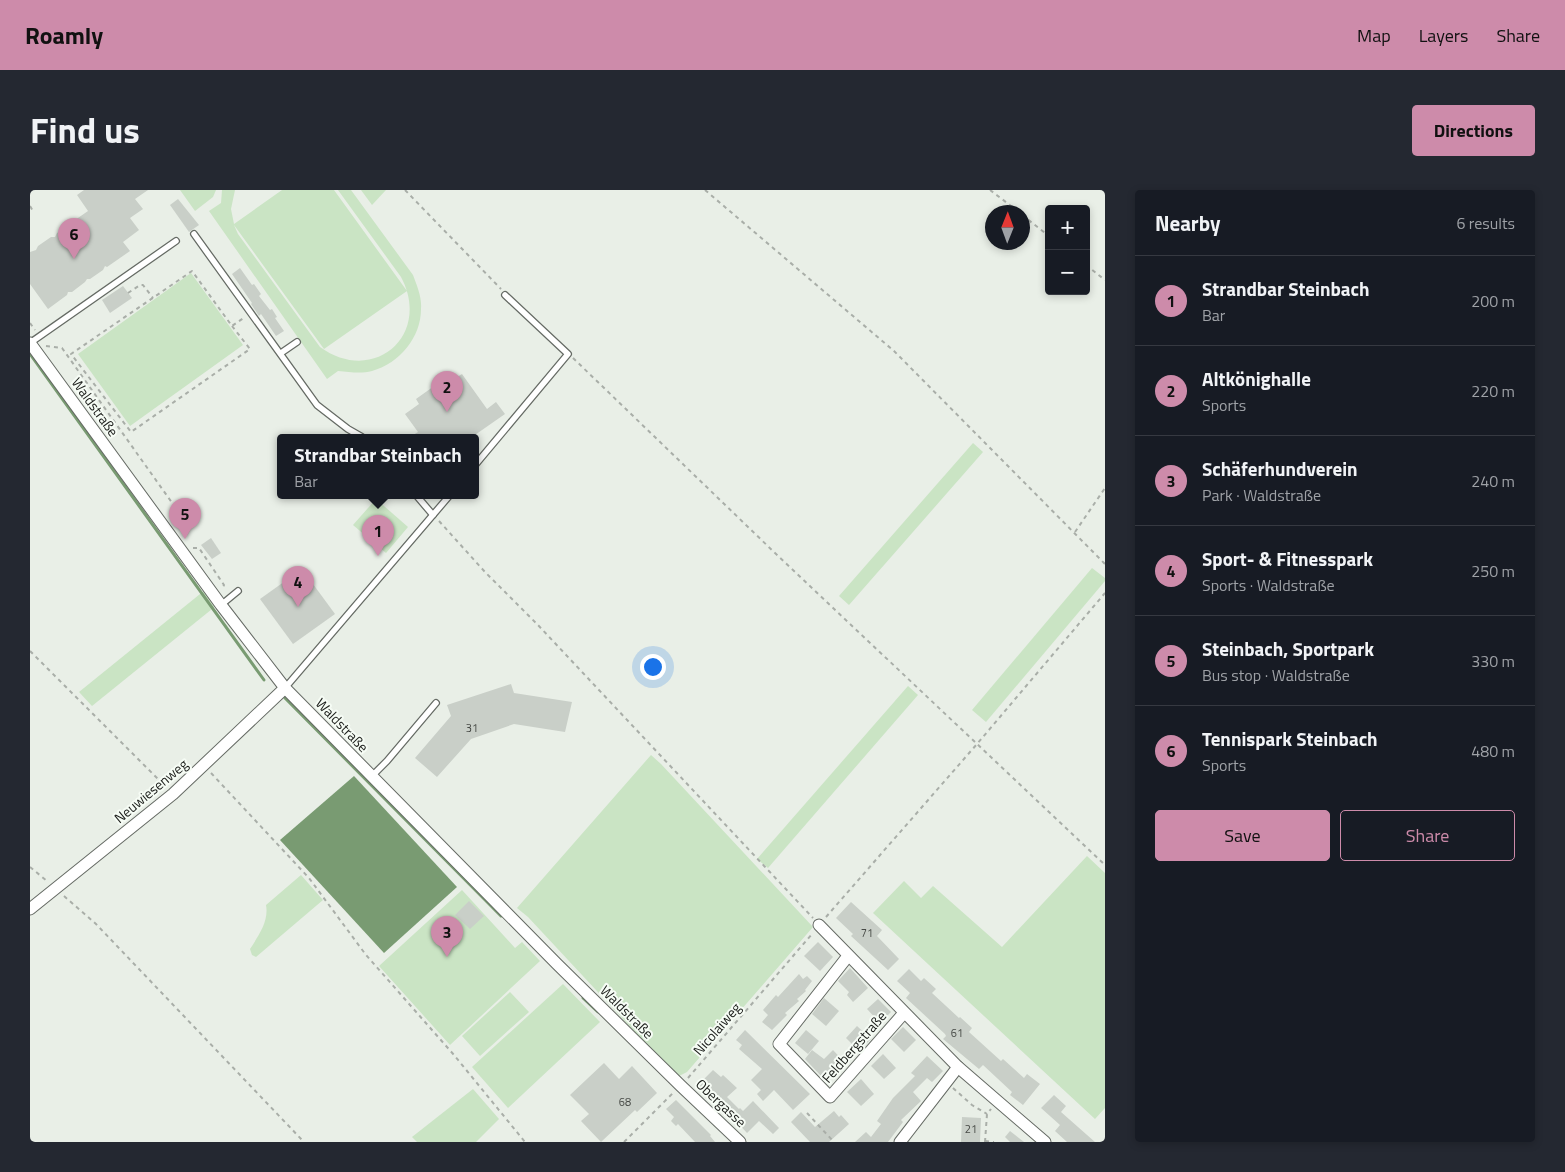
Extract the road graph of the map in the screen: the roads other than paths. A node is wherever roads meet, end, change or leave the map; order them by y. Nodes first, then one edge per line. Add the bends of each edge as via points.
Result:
1 (194, 234) dead end
2 (176, 242) dead end
3 (506, 294) road end
4 (297, 342) dead end
5 (30, 343) edge
6 (281, 352) junction
7 (357, 434) edge
8 (479, 460) edge
9 (419, 499) edge
10 (447, 499) edge
11 (433, 515) junction
12 (238, 591) dead end
13 (221, 599) junction
14 (284, 688) junction
15 (436, 703) dead end
16 (372, 776) junction
17 (30, 909) edge
18 (819, 925) road end
19 (848, 956) junction
20 (904, 1013) junction
21 (958, 1067) junction
22 (681, 1086) joint
23 (740, 1142) edge
24 (900, 1142) edge
25 (1045, 1142) edge

1 - 6 lane
2 - 5 lane
3 - 8 lane via 568,354
4 - 6 lane
5 - 13 street, Waldstraße
6 - 7 lane via 317,405
9 - 11 lane
10 - 11 lane
11 - 14 lane
12 - 13 lane
13 - 14 street, Waldstraße
14 - 16 street, Waldstraße
14 - 17 street, Neuwiesenweg via 173,794
15 - 16 lane
16 - 22 street, Waldstraße
18 - 19 street, Feldbergstraße
19 - 20 street, Feldbergstraße
19 - 20 street, Feldbergstraße via 779,1044 830,1097
20 - 21 street, Feldbergstraße
21 - 24 street
21 - 25 street, Feldbergstraße
22 - 23 street, Obergasse

